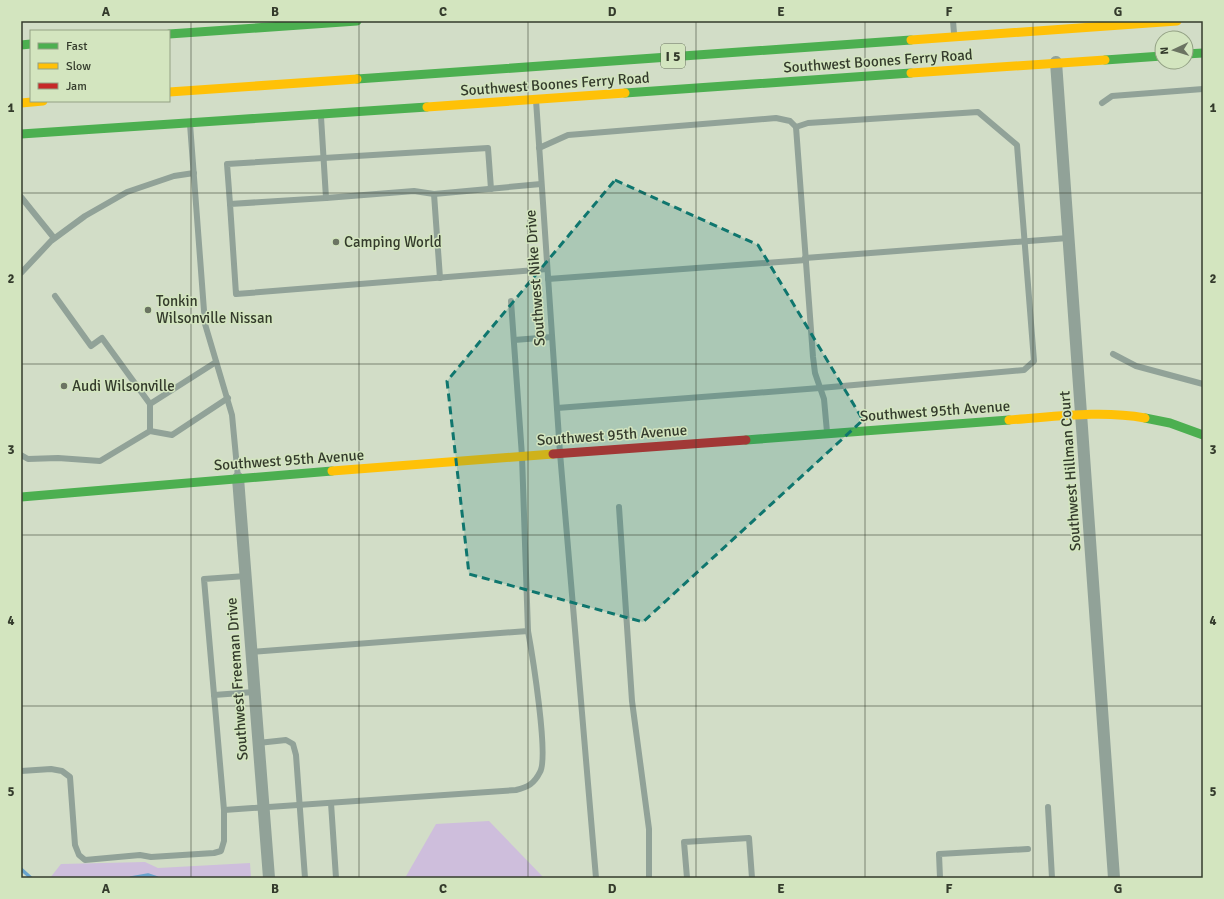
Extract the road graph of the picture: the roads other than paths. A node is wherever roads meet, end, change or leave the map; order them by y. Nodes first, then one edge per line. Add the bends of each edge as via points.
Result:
1 (357, 21) edge
2 (953, 21) edge
3 (1177, 21) edge
4 (170, 34) edge
5 (954, 37) junction
6 (1154, 56) edge
7 (1056, 62) junction
8 (1203, 89) edge
9 (170, 92) edge
10 (536, 100) junction
11 (32, 102) edge
12 (1102, 102) dead end
13 (21, 103) edge
14 (321, 115) junction
15 (190, 122) junction
16 (796, 127) junction
17 (21, 134) edge
18 (539, 148) junction
19 (324, 158) junction
20 (194, 173) junction
21 (541, 184) junction
22 (491, 189) junction
23 (434, 194) junction
24 (21, 197) edge
25 (326, 198) junction
26 (230, 204) junction
27 (54, 238) junction
28 (1068, 238) junction
29 (1025, 242) junction
30 (806, 259) junction
31 (547, 269) junction
32 (21, 273) edge
33 (440, 278) junction
34 (548, 279) junction
35 (55, 296) dead end
36 (511, 301) dead end
37 (552, 337) junction
38 (514, 340) junction
39 (1113, 354) dead end
40 (216, 362) junction
41 (1203, 384) edge
42 (820, 388) junction
43 (228, 398) junction
44 (150, 404) junction
45 (557, 408) junction
46 (1082, 415) junction
47 (150, 430) junction
48 (827, 433) junction
49 (1203, 435) edge
50 (560, 454) junction
51 (21, 455) edge
52 (522, 456) junction
53 (238, 478) junction
54 (21, 497) edge
55 (619, 507) dead end
56 (246, 576) junction
57 (528, 631) junction
58 (252, 652) junction
59 (254, 692) junction
60 (214, 695) junction
61 (258, 743) junction
62 (21, 771) edge
63 (331, 803) junction
64 (299, 805) junction
65 (1048, 807) dead end
66 (263, 808) junction
67 (224, 810) junction
68 (1028, 849) dead end
69 (269, 878) edge
70 (305, 878) edge
71 (336, 878) edge
72 (596, 878) edge
73 (649, 878) edge
74 (687, 878) edge
75 (752, 878) edge
76 (940, 878) edge
77 (1052, 878) edge
78 (1114, 878) edge

1 - 4 main road
2 - 5 lane
3 - 5 main road, I 5
5 - 9 main road, I 5
6 - 7 main road, Southwest Boones Ferry Road
7 - 10 main road, Southwest Boones Ferry Road
7 - 28 street, Southwest Hillman Court
8 - 12 lane via 1112,96
10 - 14 main road, Southwest Boones Ferry Road
10 - 18 lane, Southwest Nike Drive
11 - 13 main road
14 - 15 main road, Southwest Boones Ferry Road
14 - 19 lane
15 - 17 main road, Southwest Boones Ferry Road
15 - 20 lane
16 - 18 lane via 790,121 776,118 568,135
16 - 29 lane via 808,123 978,112 1017,145
16 - 30 lane
18 - 21 lane, Southwest Nike Drive
19 - 22 lane via 488,148
19 - 25 lane
19 - 26 lane via 228,164
20 - 27 lane via 174,176 127,192 85,216
20 - 40 lane via 205,324
21 - 22 lane
21 - 31 lane, Southwest Nike Drive
22 - 23 lane
23 - 25 lane via 414,191
23 - 33 lane
24 - 27 lane
25 - 26 lane
26 - 33 lane via 236,294
27 - 32 lane
28 - 29 lane
28 - 46 street, Southwest Hillman Court
29 - 30 lane
29 - 42 lane via 1034,361 1024,370
30 - 34 lane
30 - 42 lane via 813,358
31 - 33 lane
31 - 34 lane, Southwest Nike Drive
34 - 37 lane, Southwest Nike Drive
35 - 44 lane via 91,346 102,338
36 - 38 lane
37 - 38 lane
37 - 45 lane, Southwest Nike Drive
38 - 52 lane
39 - 41 lane via 1136,366
40 - 43 lane
40 - 44 lane
42 - 45 lane
42 - 48 lane via 824,399
43 - 47 lane via 172,435
43 - 53 lane
44 - 47 lane
45 - 50 lane, Southwest Nike Drive
46 - 48 main road, Southwest 95th Avenue
46 - 49 main road, Southwest 95th Avenue via 1138,416 1177,425
46 - 78 street, Southwest Hillman Court
47 - 51 lane via 100,461 28,459
48 - 50 main road, Southwest 95th Avenue
50 - 52 main road, Southwest 95th Avenue
50 - 72 lane, Southwest Nike Drive
52 - 53 main road, Southwest 95th Avenue
52 - 57 lane
53 - 54 main road, Southwest 95th Avenue
53 - 56 street, Southwest Freeman Drive
55 - 73 lane via 632,701 649,829
56 - 58 street, Southwest Freeman Drive
56 - 60 lane via 204,579
57 - 58 lane
57 - 63 lane via 534,660 543,751 541,771 529,786 516,790
58 - 59 street, Southwest Freeman Drive
59 - 60 lane
59 - 61 street, Southwest Freeman Drive
60 - 67 lane
61 - 64 lane via 286,740 293,744
61 - 66 street, Southwest Freeman Drive
62 - 67 lane via 62,770 70,776 74,845 85,860 221,851 224,841
63 - 64 lane
63 - 71 lane
64 - 66 lane
64 - 70 lane
65 - 77 lane
66 - 67 lane
66 - 69 street, Southwest Freeman Drive
68 - 76 lane via 939,854
74 - 75 lane via 684,842 749,838

